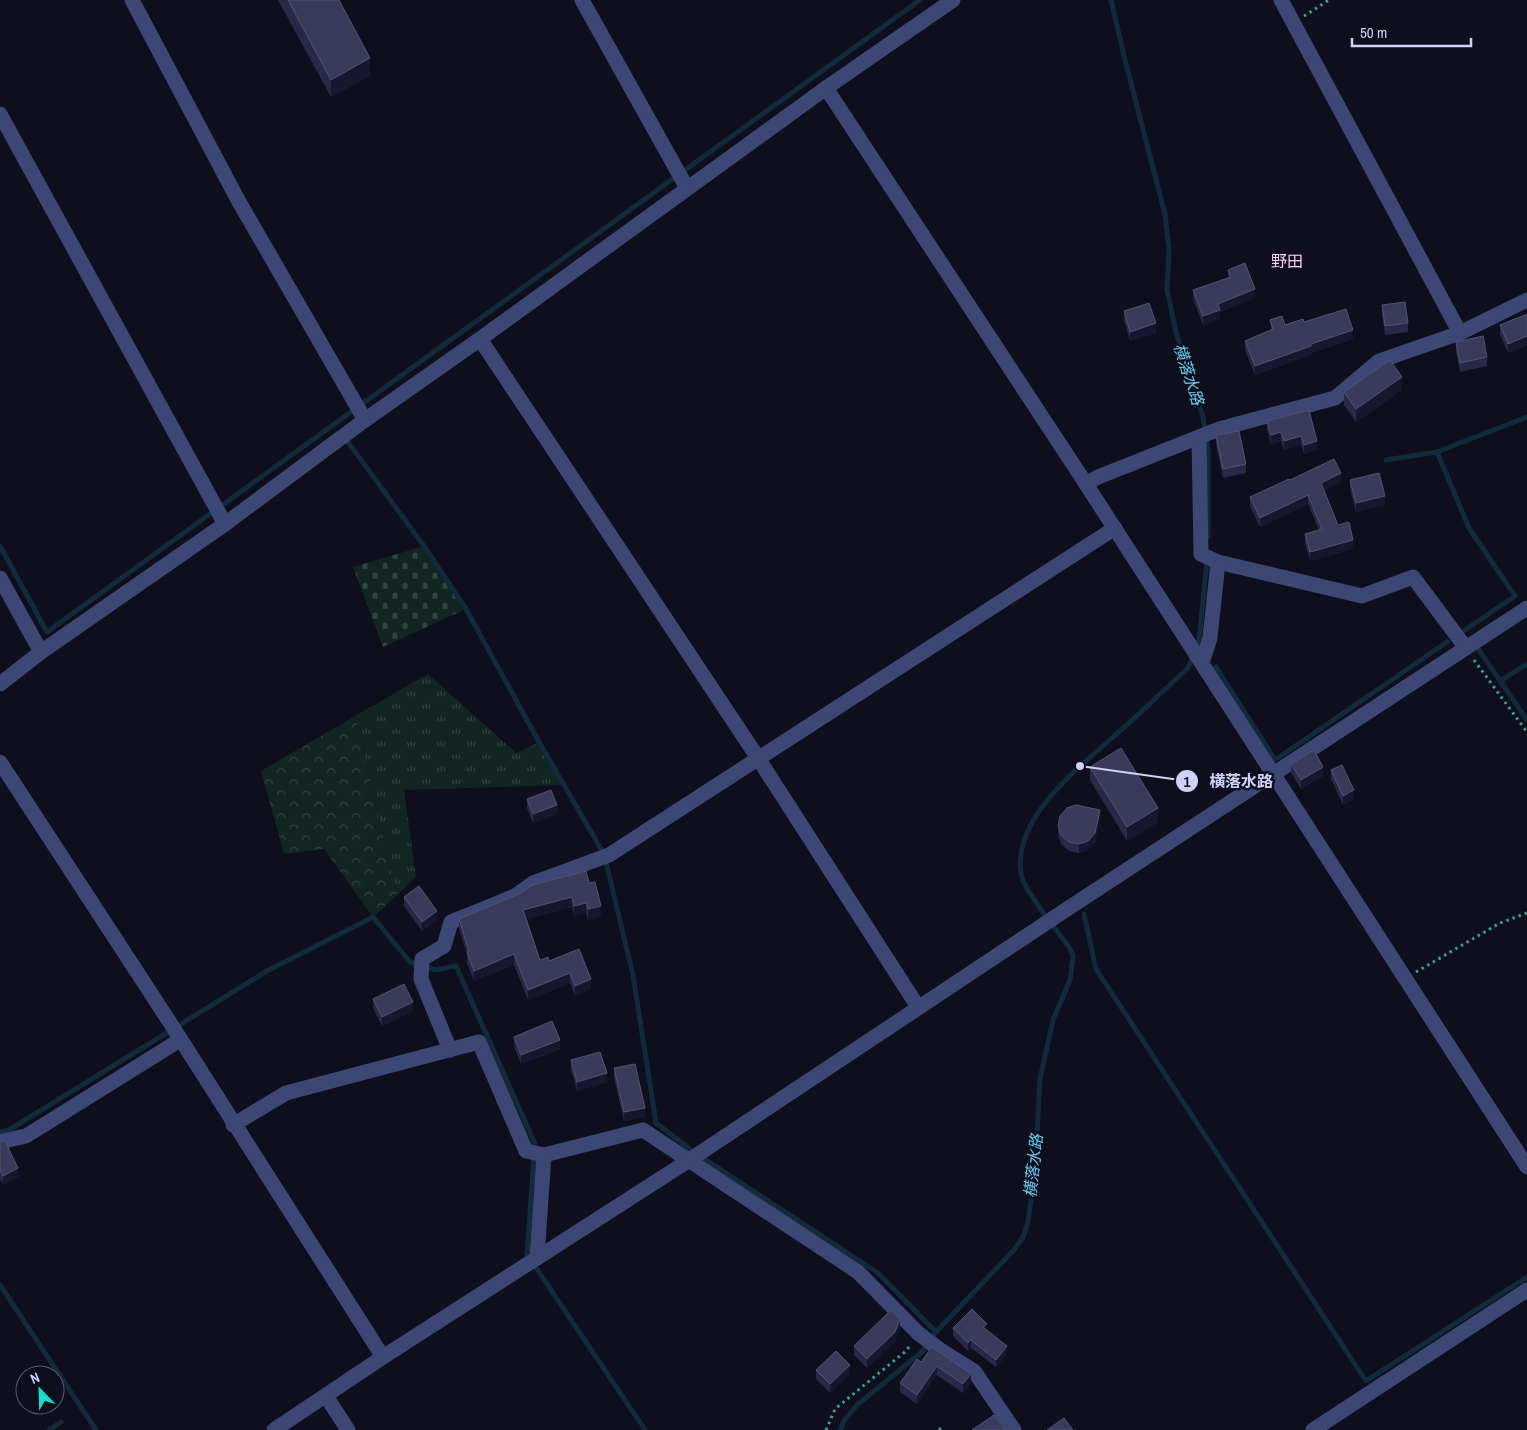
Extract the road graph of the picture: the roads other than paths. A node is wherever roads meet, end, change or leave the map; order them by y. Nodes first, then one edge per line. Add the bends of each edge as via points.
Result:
1 (132, 0) edge
2 (582, 0) edge
3 (953, 0) edge
4 (1281, 0) edge
5 (826, 88) junction
6 (0, 114) edge
7 (687, 188) junction
8 (1527, 300) edge
9 (1460, 333) junction
10 (480, 339) junction
11 (365, 420) junction
12 (1199, 437) junction
13 (1086, 484) junction
14 (225, 524) junction
15 (1114, 528) junction
16 (1218, 562) junction
17 (0, 578) edge
18 (1527, 608) edge
19 (1466, 648) junction
20 (41, 652) junction
21 (1202, 663) junction
22 (0, 684) edge
23 (758, 758) junction
24 (0, 762) edge
25 (1273, 774) junction
26 (918, 1007) junction
27 (180, 1040) junction
28 (450, 1050) junction
29 (233, 1124) junction
30 (0, 1142) edge
31 (544, 1155) junction
32 (688, 1161) junction
33 (1527, 1167) edge
34 (537, 1258) junction
35 (1527, 1290) edge
36 (383, 1357) junction
37 (326, 1396) junction
38 (274, 1430) edge
39 (348, 1430) edge
40 (1014, 1430) edge
41 (1313, 1430) edge

1 - 11 street via 238,200
2 - 7 street
3 - 5 street
4 - 9 street
5 - 7 street
5 - 13 street
6 - 14 street
7 - 10 street
8 - 9 street
9 - 12 street via 1379,361 1335,398
10 - 11 street
10 - 23 street
11 - 14 street
12 - 13 street
12 - 16 street via 1200,554
13 - 15 street
14 - 20 street
15 - 21 street
15 - 23 street
16 - 19 street via 1362,596 1413,577
16 - 21 street via 1210,638
17 - 20 street
18 - 19 street
19 - 25 street
20 - 22 street
21 - 25 street
23 - 26 street
23 - 28 street via 604,858 533,883 515,896 451,922 444,946 422,959 421,979
24 - 27 street
25 - 26 street
25 - 33 street
26 - 32 street
27 - 29 street
27 - 30 street via 26,1136
28 - 29 street via 286,1093
28 - 31 street via 479,1042 526,1151
29 - 36 street
31 - 32 street via 643,1130
31 - 34 street
32 - 34 street
32 - 40 street via 858,1272 918,1333 974,1371
34 - 36 street
35 - 41 street
36 - 37 street
37 - 38 street
37 - 39 street

